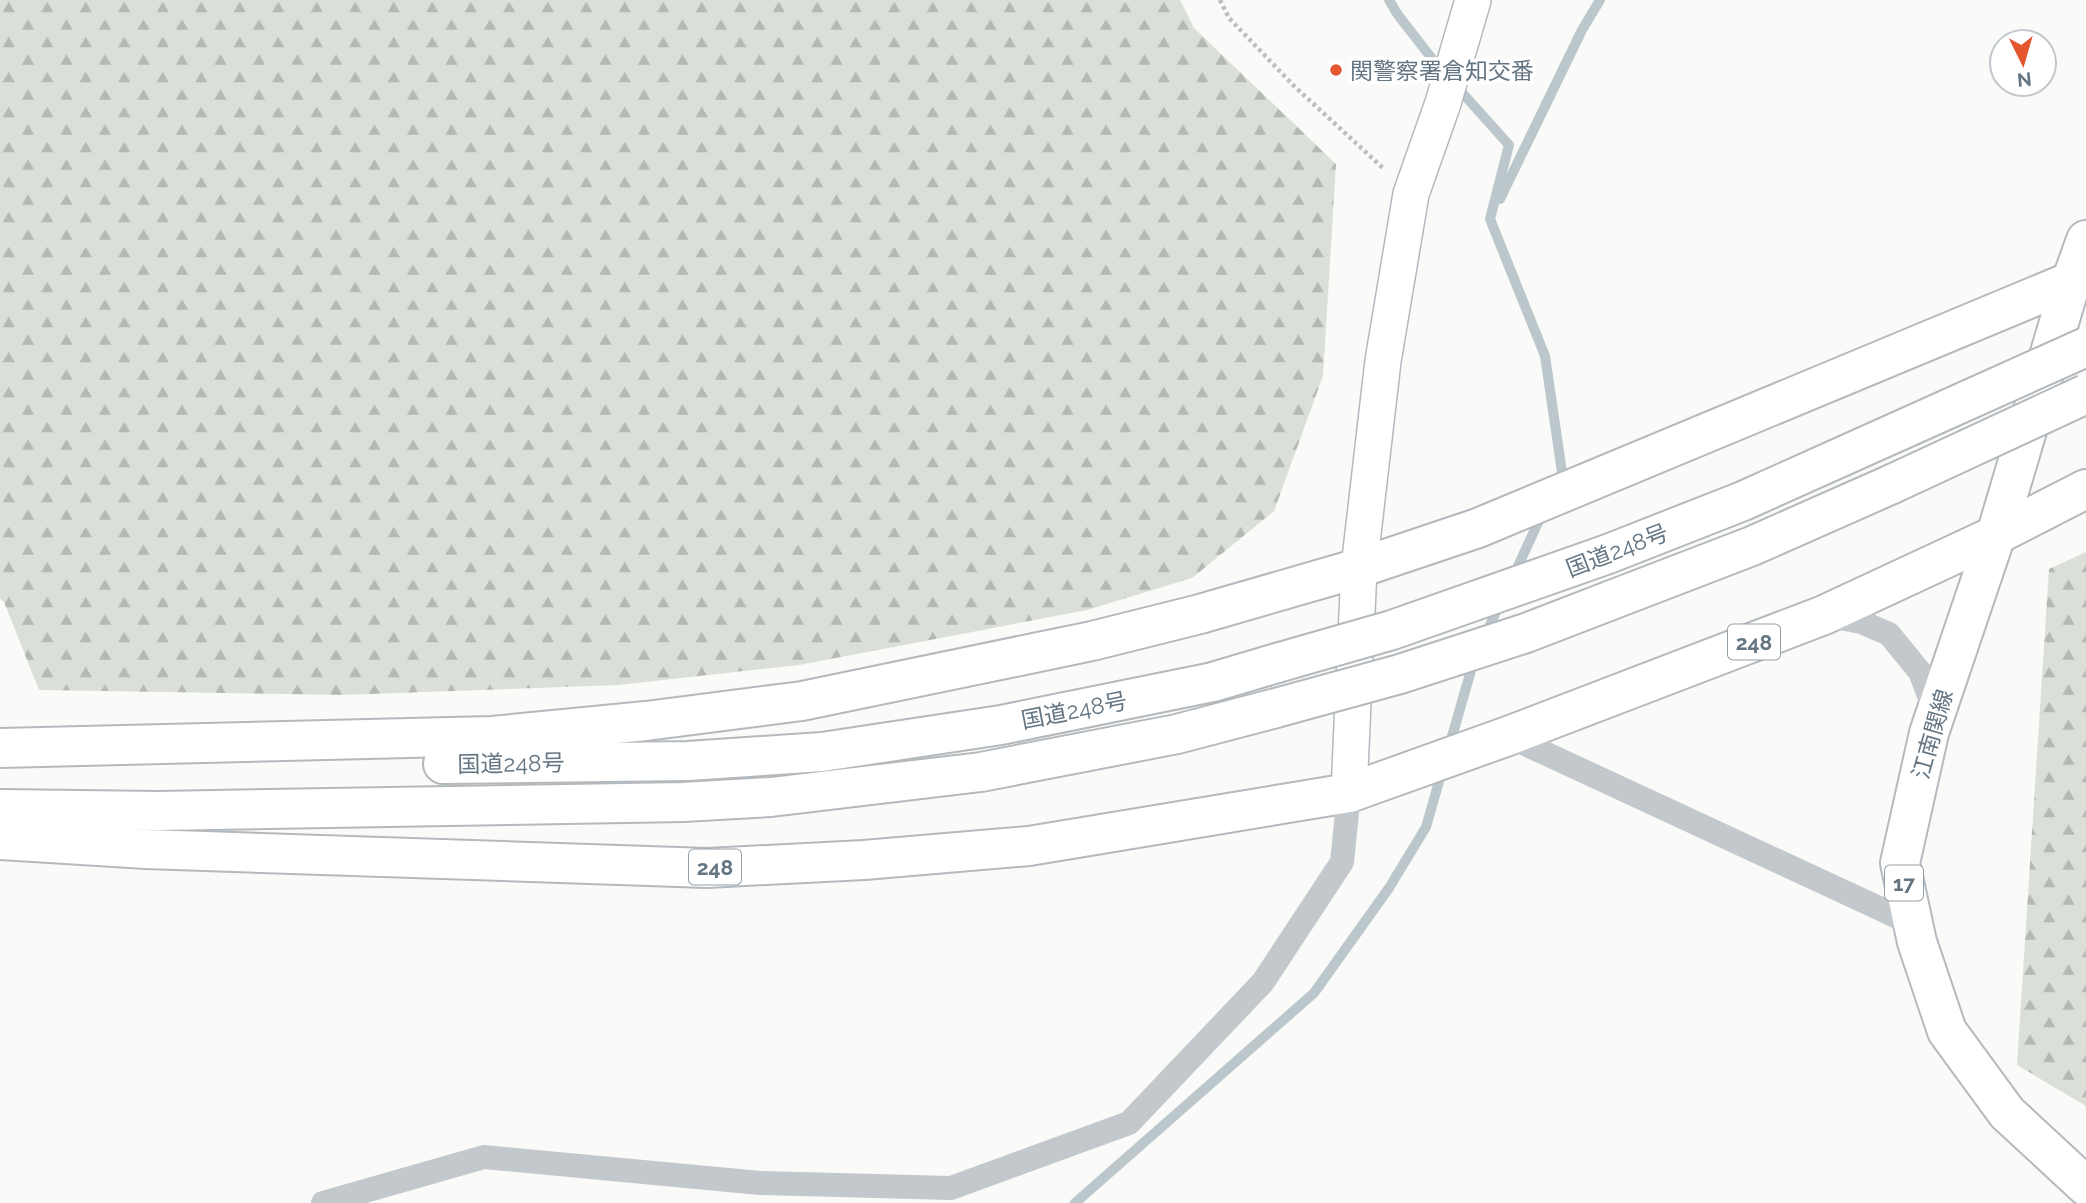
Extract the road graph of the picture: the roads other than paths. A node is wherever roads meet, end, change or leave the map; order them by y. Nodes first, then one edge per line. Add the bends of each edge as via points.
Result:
1 (1473, 0) edge
2 (2086, 240) edge
3 (2078, 279) edge
4 (2086, 346) edge
5 (2086, 394) edge
6 (2086, 489) edge
7 (1996, 535) junction
8 (1359, 568) junction
9 (1824, 615) junction
10 (1936, 714) junction
11 (1508, 736) junction
12 (0, 748) edge
13 (0, 764) edge
14 (1349, 793) junction
15 (0, 809) edge
16 (0, 840) edge
17 (1913, 924) junction
18 (2086, 1185) edge
19 (323, 1203) edge

1 - 8 street via 1411,194 1383,361
2 - 3 main road, 江南関線 / 17
3 - 7 main road, 江南関線 / 17
3 - 8 main road via 1478,528
4 - 13 main road, 国道248号, bridge via 1743,501 1392,630 1213,682 1001,725 822,752 688,761
5 - 15 main road, 国道248号, bridge via 1752,546 1526,633 1400,674 1177,734 981,772 771,797 173,811
6 - 7 main road, 248
7 - 9 main road, 248
7 - 10 main road, 江南関線 / 17
8 - 12 main road via 1092,641 802,701 492,736
8 - 14 street
9 - 10 street via 1861,622 1889,634 1920,672
9 - 11 main road, 248
10 - 17 main road, 江南関線 / 17 via 1900,863
11 - 14 main road, 248
11 - 17 street
14 - 16 main road, 248 via 1029,846 707,868
14 - 19 street via 1342,862 1263,982 1129,1123 951,1188 760,1184 484,1157
17 - 18 main road, 江南関線 / 17 via 1947,1031 2007,1113

